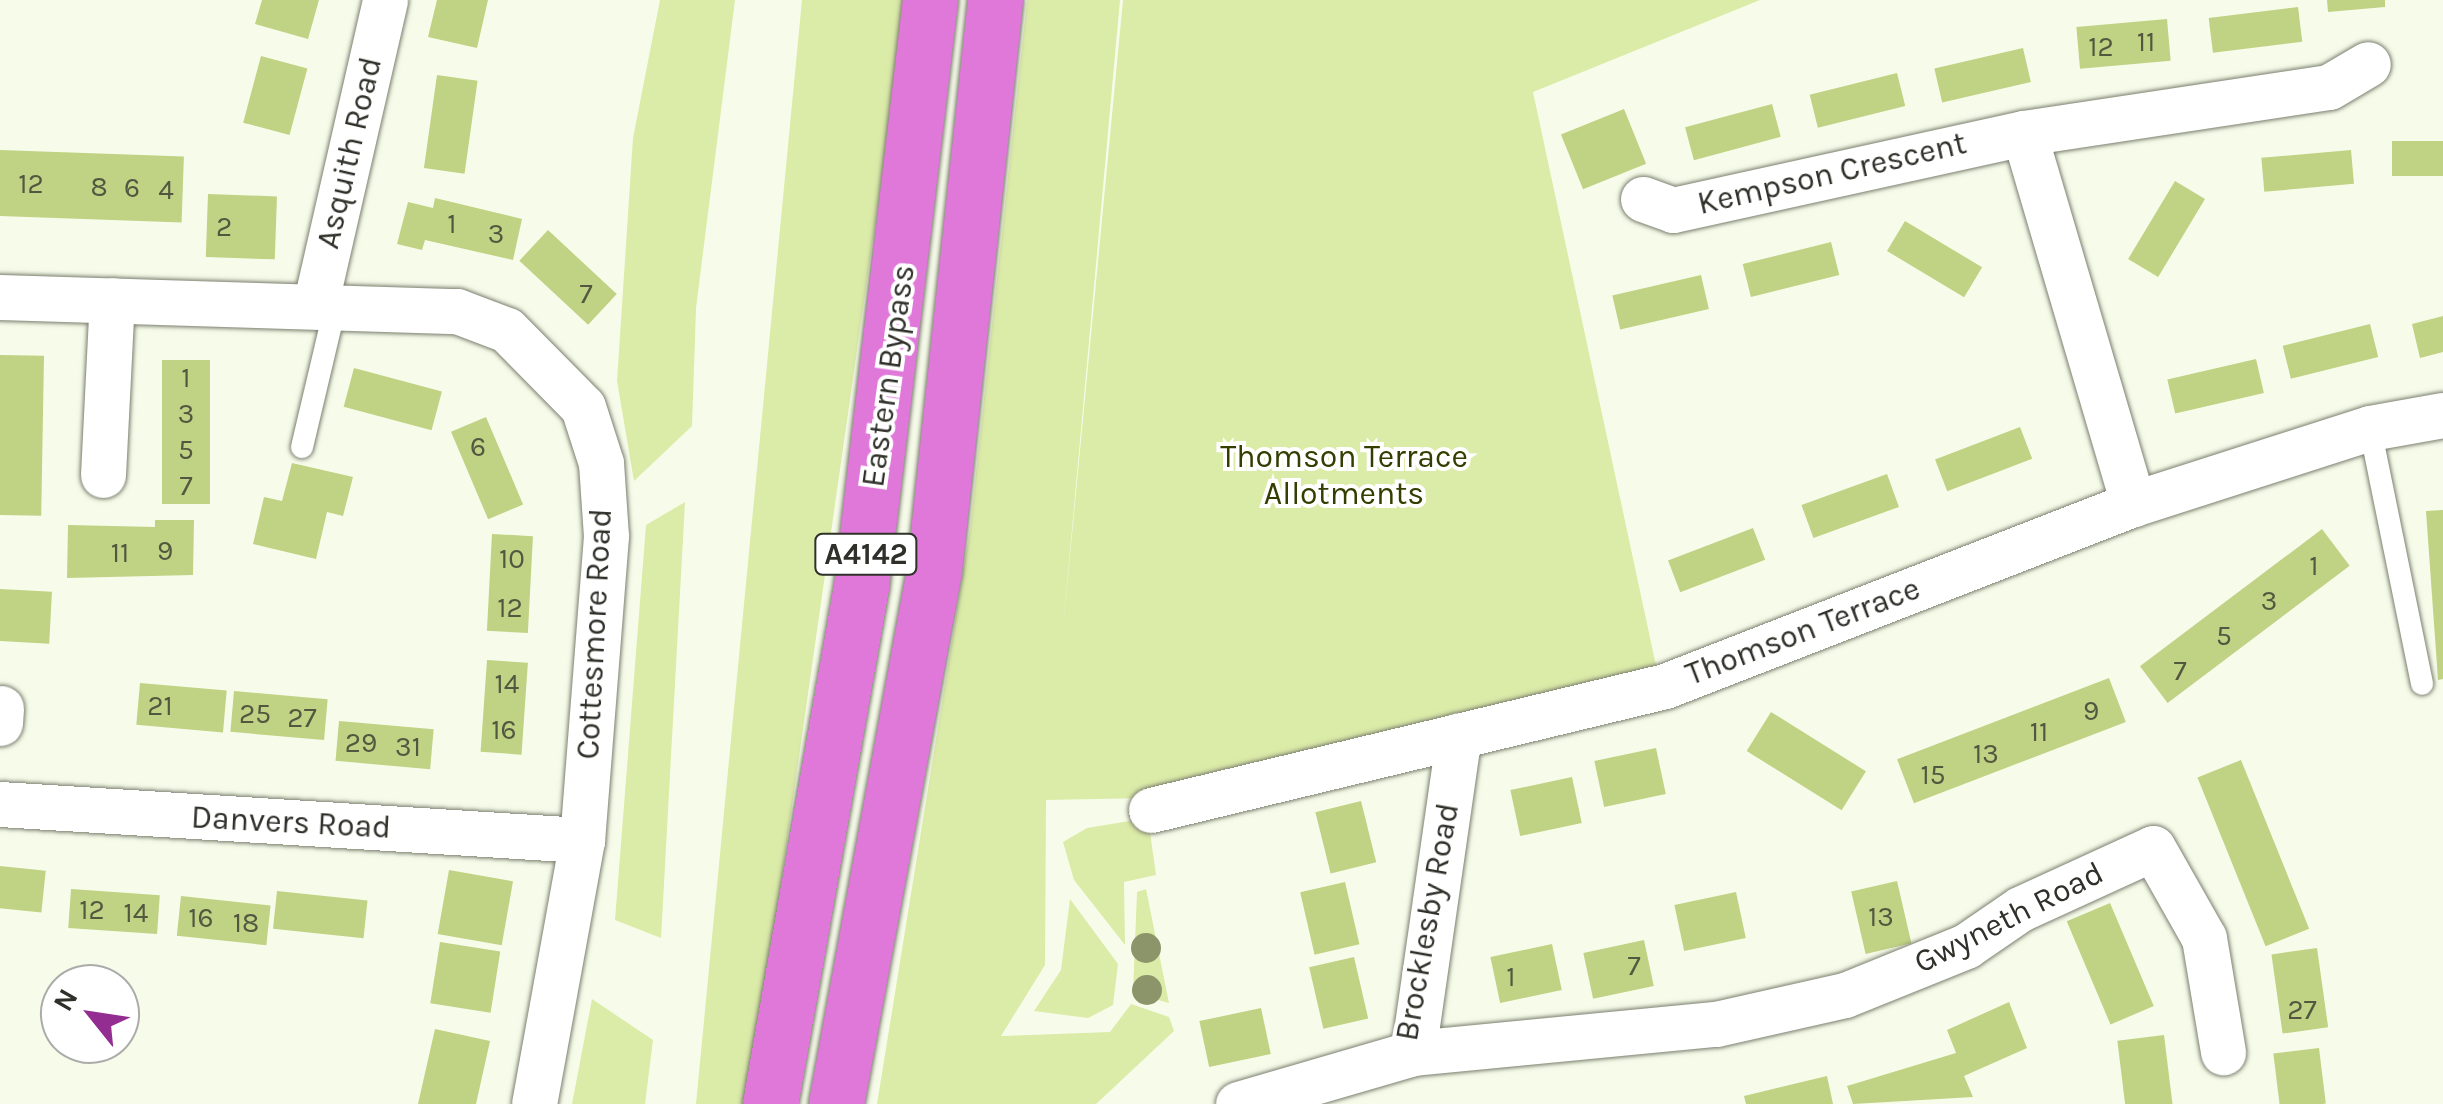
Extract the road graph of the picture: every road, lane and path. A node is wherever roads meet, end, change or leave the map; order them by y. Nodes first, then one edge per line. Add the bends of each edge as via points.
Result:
1 (385, 0) edge
2 (930, 0) edge
3 (994, 0) edge
4 (2368, 64) dead end
5 (2024, 133) junction
6 (1643, 199) dead end
7 (0, 297) edge
8 (112, 300) junction
9 (325, 307) junction
10 (2443, 416) edge
11 (2370, 428) junction
12 (302, 447) dead end
13 (103, 475) dead end
14 (2133, 504) junction
15 (2422, 684) dead end
16 (1, 708) edge
17 (0, 724) edge
18 (1459, 735) junction
19 (0, 804) edge
20 (1151, 810) dead end
21 (582, 840) junction
22 (2223, 1052) dead end
23 (1412, 1053) junction
24 (534, 1104) edge
25 (770, 1104) edge
26 (836, 1104) edge
27 (1238, 1104) edge

1 - 9 street, Asquith Road
2 - 25 highway, Eastern Bypass / A4142 via 861,587
3 - 26 highway, Eastern Bypass / A4142 via 934,570
4 - 5 street, Kempson Crescent via 2329,87
5 - 6 street, Kempson Crescent via 1673,210
5 - 14 street
7 - 8 street, Cottesmore Road
8 - 9 street, Cottesmore Road
8 - 13 street
9 - 12 lane
9 - 21 street, Cottesmore Road via 457,312 507,330 583,407 600,463 606,536
10 - 11 street, Thomson Terrace
11 - 14 street, Thomson Terrace
11 - 15 lane
14 - 18 street, Thomson Terrace via 1664,686
16 - 17 street
18 - 20 street, Thomson Terrace
18 - 23 street, Brocklesby Road
19 - 21 street, Danvers Road
21 - 24 street, Cottesmore Road
22 - 23 street, Gwyneth Road via 2204,938 2153,848 2020,909 1966,946 1845,994 1716,1024
23 - 27 street, Brocklesby Road

